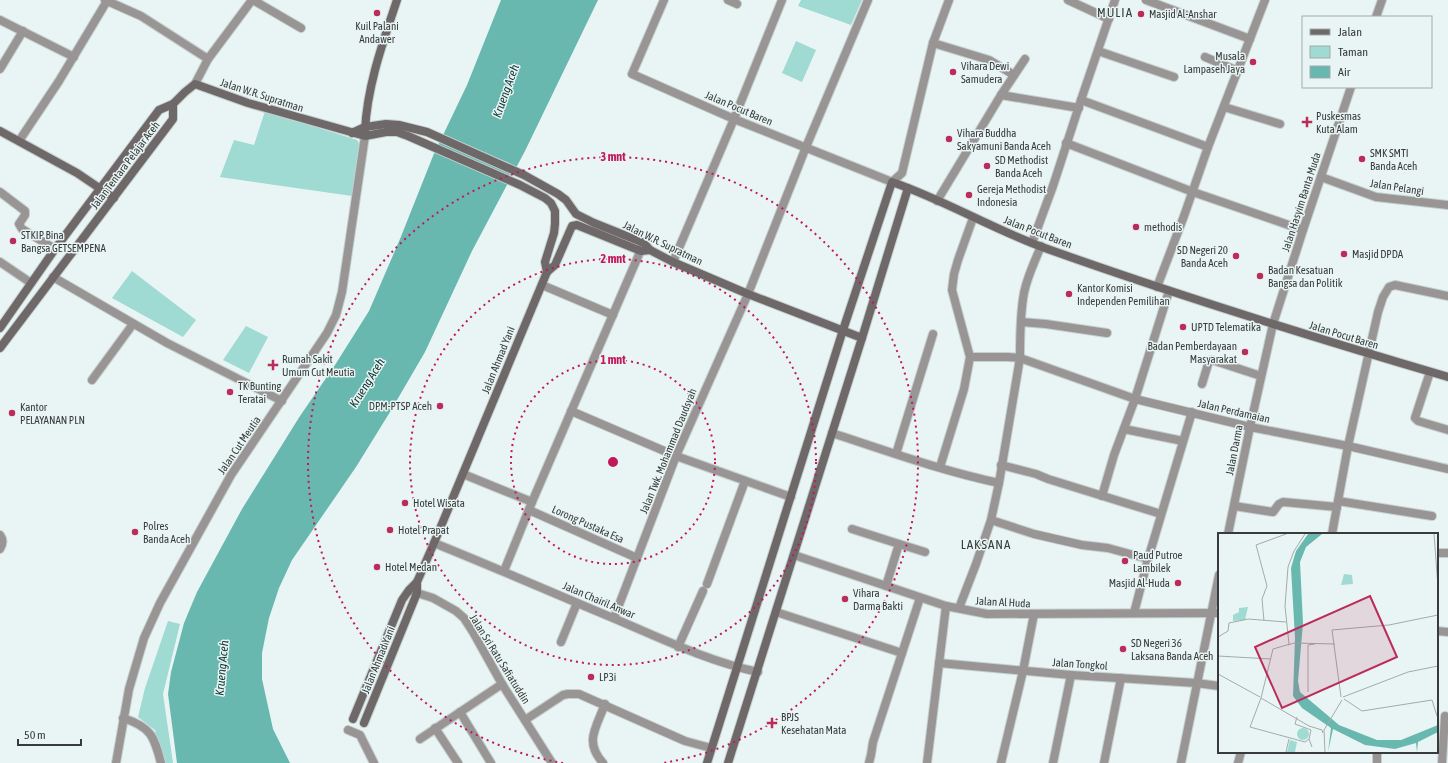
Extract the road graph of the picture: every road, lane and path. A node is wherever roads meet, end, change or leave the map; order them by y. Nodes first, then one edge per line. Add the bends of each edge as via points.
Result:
1 (252, 0) edge
2 (397, 0) edge
3 (664, 0) edge
4 (728, 0) edge
5 (782, 0) edge
6 (868, 0) edge
7 (949, 0) edge
8 (1068, 0) edge
9 (1115, 0) edge
10 (1146, 0) edge
11 (1265, 0) edge
12 (1382, 0) edge
13 (106, 1) edge
14 (736, 4) dead end
15 (1376, 16) edge
16 (1109, 19) junction
17 (0, 20) edge
18 (301, 28) dead end
19 (23, 31) junction
20 (1250, 39) junction
21 (933, 43) junction
22 (1098, 51) junction
23 (74, 57) junction
24 (1205, 57) dead end
25 (208, 59) junction
26 (1025, 59) dead end
27 (0, 69) edge
28 (1238, 71) junction
29 (1014, 75) junction
30 (1174, 77) dead end
31 (195, 84) junction
32 (1352, 88) edge
33 (1001, 95) junction
34 (173, 104) junction
35 (1080, 104) junction
36 (1224, 107) junction
37 (734, 119) junction
38 (1280, 124) dead end
39 (0, 131) edge
40 (365, 132) junction
41 (19, 141) junction
42 (1066, 143) junction
43 (806, 147) junction
44 (1208, 147) junction
45 (902, 173) junction
46 (1321, 177) junction
47 (892, 182) junction
48 (908, 188) junction
49 (101, 189) junction
50 (0, 192) edge
51 (1192, 192) junction
52 (114, 198) junction
53 (936, 201) junction
54 (1448, 205) edge
55 (973, 218) junction
56 (1303, 230) junction
57 (1032, 243) junction
58 (1041, 246) junction
59 (642, 247) junction
60 (55, 249) junction
61 (0, 262) edge
62 (673, 262) junction
63 (547, 272) junction
64 (53, 277) junction
65 (31, 283) junction
66 (542, 285) junction
67 (1156, 287) junction
68 (1169, 291) junction
69 (748, 294) junction
70 (1448, 296) edge
71 (613, 315) junction
72 (1021, 322) junction
73 (1, 323) edge
74 (133, 324) junction
75 (1273, 324) junction
76 (843, 330) junction
77 (1107, 333) dead end
78 (933, 334) dead end
79 (862, 338) junction
80 (0, 348) edge
81 (1369, 354) junction
82 (970, 357) junction
83 (1020, 358) junction
84 (1430, 372) junction
85 (1261, 376) junction
86 (1448, 378) edge
87 (92, 380) dead end
88 (1202, 384) dead end
89 (1135, 398) junction
90 (282, 401) junction
91 (571, 411) junction
92 (1192, 412) junction
93 (1250, 427) junction
94 (1124, 429) junction
95 (1448, 430) edge
96 (832, 432) junction
97 (1183, 440) junction
98 (1348, 446) junction
99 (896, 454) junction
100 (676, 456) junction
101 (1001, 465) junction
102 (940, 467) junction
103 (1448, 469) edge
104 (463, 474) junction
105 (745, 481) junction
106 (999, 483) junction
107 (1102, 496) junction
108 (791, 497) junction
109 (532, 502) junction
110 (1337, 504) junction
111 (1234, 506) junction
112 (529, 510) junction
113 (1161, 514) junction
114 (1432, 516) dead end
115 (991, 520) junction
116 (852, 529) dead end
117 (1228, 533) edge
118 (1332, 533) edge
119 (0, 535) edge
120 (434, 543) junction
121 (899, 544) junction
122 (0, 549) edge
123 (924, 552) dead end
124 (794, 555) junction
125 (637, 558) junction
126 (1148, 559) junction
127 (504, 571) junction
128 (417, 582) junction
129 (1218, 584) edge
130 (886, 586) junction
131 (409, 590) junction
132 (417, 593) junction
133 (920, 598) junction
134 (577, 603) junction
135 (946, 606) junction
136 (959, 608) junction
137 (776, 612) junction
138 (1215, 612) edge
139 (1134, 613) junction
140 (1034, 614) junction
141 (614, 618) junction
142 (561, 642) dead end
143 (678, 647) junction
144 (902, 653) junction
145 (939, 663) junction
146 (737, 667) junction
147 (1023, 670) junction
148 (758, 672) junction
149 (1071, 675) junction
150 (1120, 678) junction
151 (1196, 683) junction
152 (502, 684) junction
153 (1218, 686) edge
154 (365, 688) junction
155 (376, 694) junction
156 (605, 704) junction
157 (460, 712) junction
158 (1443, 716) edge
159 (123, 718) junction
160 (353, 719) dead end
161 (525, 720) junction
162 (364, 723) dead end
163 (436, 728) junction
164 (348, 730) dead end
165 (420, 739) dead end
166 (711, 748) junction
167 (1241, 753) edge
168 (116, 763) edge
169 (161, 763) edge
170 (374, 763) edge
171 (458, 763) edge
172 (492, 763) edge
173 (551, 763) edge
174 (603, 763) edge
175 (707, 763) edge
176 (728, 763) edge
177 (869, 763) edge
178 (927, 763) edge
179 (1001, 763) edge
180 (1053, 763) edge
181 (1104, 763) edge
182 (1181, 763) edge
183 (1238, 763) edge
184 (1442, 763) edge

1 - 18 street
1 - 25 street
2 - 40 main road via 370,90
3 - 37 street, Jalan Pocut Baren via 632,74
4 - 14 street
5 - 37 street
6 - 43 street, Jalan Twk. Mohammad Daudsyah
7 - 21 street
8 - 16 street
9 - 16 street
10 - 20 street
11 - 20 street
12 - 15 street
13 - 23 street
13 - 25 street via 141,16
16 - 22 street
17 - 19 street
19 - 23 street
19 - 27 street
20 - 28 street
21 - 29 street via 989,60
21 - 45 street
22 - 30 street
22 - 35 street
23 - 41 street
24 - 28 street
25 - 31 street
26 - 29 street
28 - 36 street
29 - 33 street
31 - 34 main road
31 - 40 main road, Jalan W.R. Supratman via 248,103 352,133
32 - 46 street, Jalan Hasyim Banta Muda
33 - 35 street
33 - 53 street
34 - 49 main road, Jalan Tentara Pelajar Aceh via 160,110
34 - 52 main road, Jalan Tentara Pelajar Aceh via 173,119
35 - 42 street
35 - 44 street
36 - 38 street
36 - 44 street
37 - 43 street, Jalan Pocut Baren
37 - 62 street
39 - 41 main road
40 - 59 main road, Jalan W.R. Supratman via 386,124 427,132 558,194 576,214
40 - 63 main road, Jalan W.R. Supratman via 397,132 408,136 520,185 548,200 555,211 554,233 546,262
40 - 90 street, Jalan Cut Meutia via 342,292 336,315
41 - 49 main road via 77,172
42 - 51 street
42 - 57 street
43 - 47 street, Jalan Pocut Baren
43 - 69 street, Jalan Twk. Mohammad Daudsyah
44 - 51 street
45 - 47 street
45 - 48 street
46 - 54 street, Jalan Pelangi via 1376,197
46 - 56 street, Jalan Hasyim Banta Muda
47 - 48 main road, Jalan Pocut Baren
47 - 76 main road
48 - 53 main road, Jalan Pocut Baren
48 - 79 main road
49 - 52 main road
49 - 60 main road, Jalan Tentara Pelajar Aceh
50 - 60 street via 25,211 19,224 22,229
51 - 56 street
51 - 67 street
52 - 64 main road, Jalan Tentara Pelajar Aceh
53 - 55 main road, Jalan Pocut Baren
55 - 57 main road, Jalan Pocut Baren
55 - 82 street via 958,260 952,290
56 - 75 street, Jalan Hasyim Banta Muda
57 - 58 main road, Jalan Pocut Baren
58 - 67 main road, Jalan Pocut Baren
58 - 72 street via 1024,293
59 - 62 main road, Jalan W.R. Supratman
59 - 63 main road, Jalan Ahmad Yani via 574,225 555,265
59 - 71 street
60 - 65 main road, Jalan Tentara Pelajar Aceh
61 - 65 street
62 - 69 main road, Jalan W.R. Supratman
63 - 66 main road, Jalan Ahmad Yani
64 - 74 street
64 - 80 main road, Jalan Tentara Pelajar Aceh
65 - 73 main road, Jalan Tentara Pelajar Aceh
66 - 71 street
66 - 104 main road, Jalan Ahmad Yani
67 - 68 main road, Jalan Pocut Baren
68 - 75 main road, Jalan Pocut Baren
68 - 89 street
69 - 76 main road, Jalan W.R. Supratman
69 - 100 street, Jalan Twk. Mohammad Daudsyah
70 - 81 street via 1395,285 1389,287 1378,312
71 - 91 street
72 - 77 street
72 - 83 street
74 - 87 street
74 - 90 street
75 - 81 main road, Jalan Pocut Baren
75 - 85 street, Jalan Darma
76 - 79 main road, Jalan W.R. Supratman
76 - 108 main road
78 - 99 street
79 - 96 main road
81 - 84 main road, Jalan Pocut Baren
81 - 98 street
82 - 83 street, Jalan Perdamaian
82 - 102 street via 964,389
83 - 89 street, Jalan Perdamaian
83 - 101 street
84 - 86 main road, Jalan Pocut Baren
84 - 95 street via 1415,418
85 - 88 street via 1212,360 1209,361
85 - 93 street, Jalan Darma
89 - 92 street, Jalan Perdamaian
89 - 94 street
90 - 159 street, Jalan Cut Meutia via 231,475 160,603 144,638 128,689
91 - 100 street
91 - 109 street
92 - 93 street, Jalan Perdamaian
92 - 97 street
93 - 98 street, Jalan Perdamaian
93 - 111 street, Jalan Darma
94 - 97 street
94 - 107 street
96 - 99 street
96 - 124 main road
97 - 113 street
98 - 103 street, Jalan Perdamaian
98 - 110 street
99 - 102 street
100 - 105 street
100 - 125 street, Jalan Twk. Mohammad Daudsyah
101 - 106 street
101 - 107 street
102 - 106 street
104 - 109 street
104 - 120 main road, Jalan Ahmad Yani
105 - 108 street
105 - 143 street via 705,588
106 - 115 street
107 - 113 street
108 - 146 main road
109 - 112 street
110 - 111 street via 1283,502 1274,512
110 - 114 street
110 - 118 street
111 - 117 street, Jalan Darma
112 - 125 street, Lorong Pustaka Esa
112 - 127 street
113 - 126 street
115 - 126 street via 1034,534 1108,548
115 - 136 street
116 - 121 street
119 - 122 street via 3,544
120 - 127 street, Jalan Chairil Anwar
120 - 128 main road, Jalan Ahmad Yani
121 - 123 street
121 - 130 street
124 - 130 street, Jalan Al Huda
124 - 137 main road
125 - 141 street, Jalan Twk. Mohammad Daudsyah
126 - 139 street
127 - 134 street, Jalan Chairil Anwar
128 - 131 main road, Jalan Ahmad Yani
128 - 132 main road, Jalan Ahmad Yani
129 - 138 street
130 - 133 street, Jalan Al Huda
131 - 132 street, Jalan Sri Ratu Safiatuddin
131 - 154 main road, Jalan Ahmad Yani via 402,600
132 - 152 street, Jalan Sri Ratu Safiatuddin via 433,598 464,618
132 - 155 main road, Jalan Ahmad Yani
133 - 135 street, Jalan Al Huda
133 - 144 street
134 - 141 street, Jalan Chairil Anwar
134 - 142 street
135 - 136 street, Jalan Al Huda
135 - 145 street
136 - 140 street, Jalan Al Huda via 987,614
137 - 144 street
137 - 148 main road
138 - 139 street, Jalan Al Huda
138 - 151 street
139 - 140 street, Jalan Al Huda
140 - 147 street
141 - 143 street, Jalan Chairil Anwar
143 - 146 street, Jalan Chairil Anwar
144 - 177 street via 873,742
145 - 147 street, Jalan Tongkol
145 - 178 street
146 - 148 street, Jalan Chairil Anwar
146 - 166 main road
147 - 149 street, Jalan Tongkol
147 - 179 street
148 - 176 main road
149 - 150 street, Jalan Tongkol
149 - 180 street
150 - 151 street, Jalan Tongkol
150 - 181 street
151 - 153 street, Jalan Tongkol
151 - 182 street
152 - 157 street
152 - 161 street, Jalan Sri Ratu Safiatuddin
154 - 155 main road
154 - 160 main road, Jalan Ahmad Yani
155 - 162 main road, Jalan Ahmad Yani
156 - 161 street via 579,694 568,694
156 - 166 street via 685,741
156 - 174 street via 592,738 596,754
157 - 163 street
157 - 172 street
158 - 184 street
159 - 168 street, Jalan Cut Meutia
159 - 169 street via 136,722 152,736
161 - 173 street, Jalan Sri Ratu Safiatuddin
163 - 165 street
163 - 171 street
164 - 170 street via 360,735
166 - 175 main road
167 - 183 street

